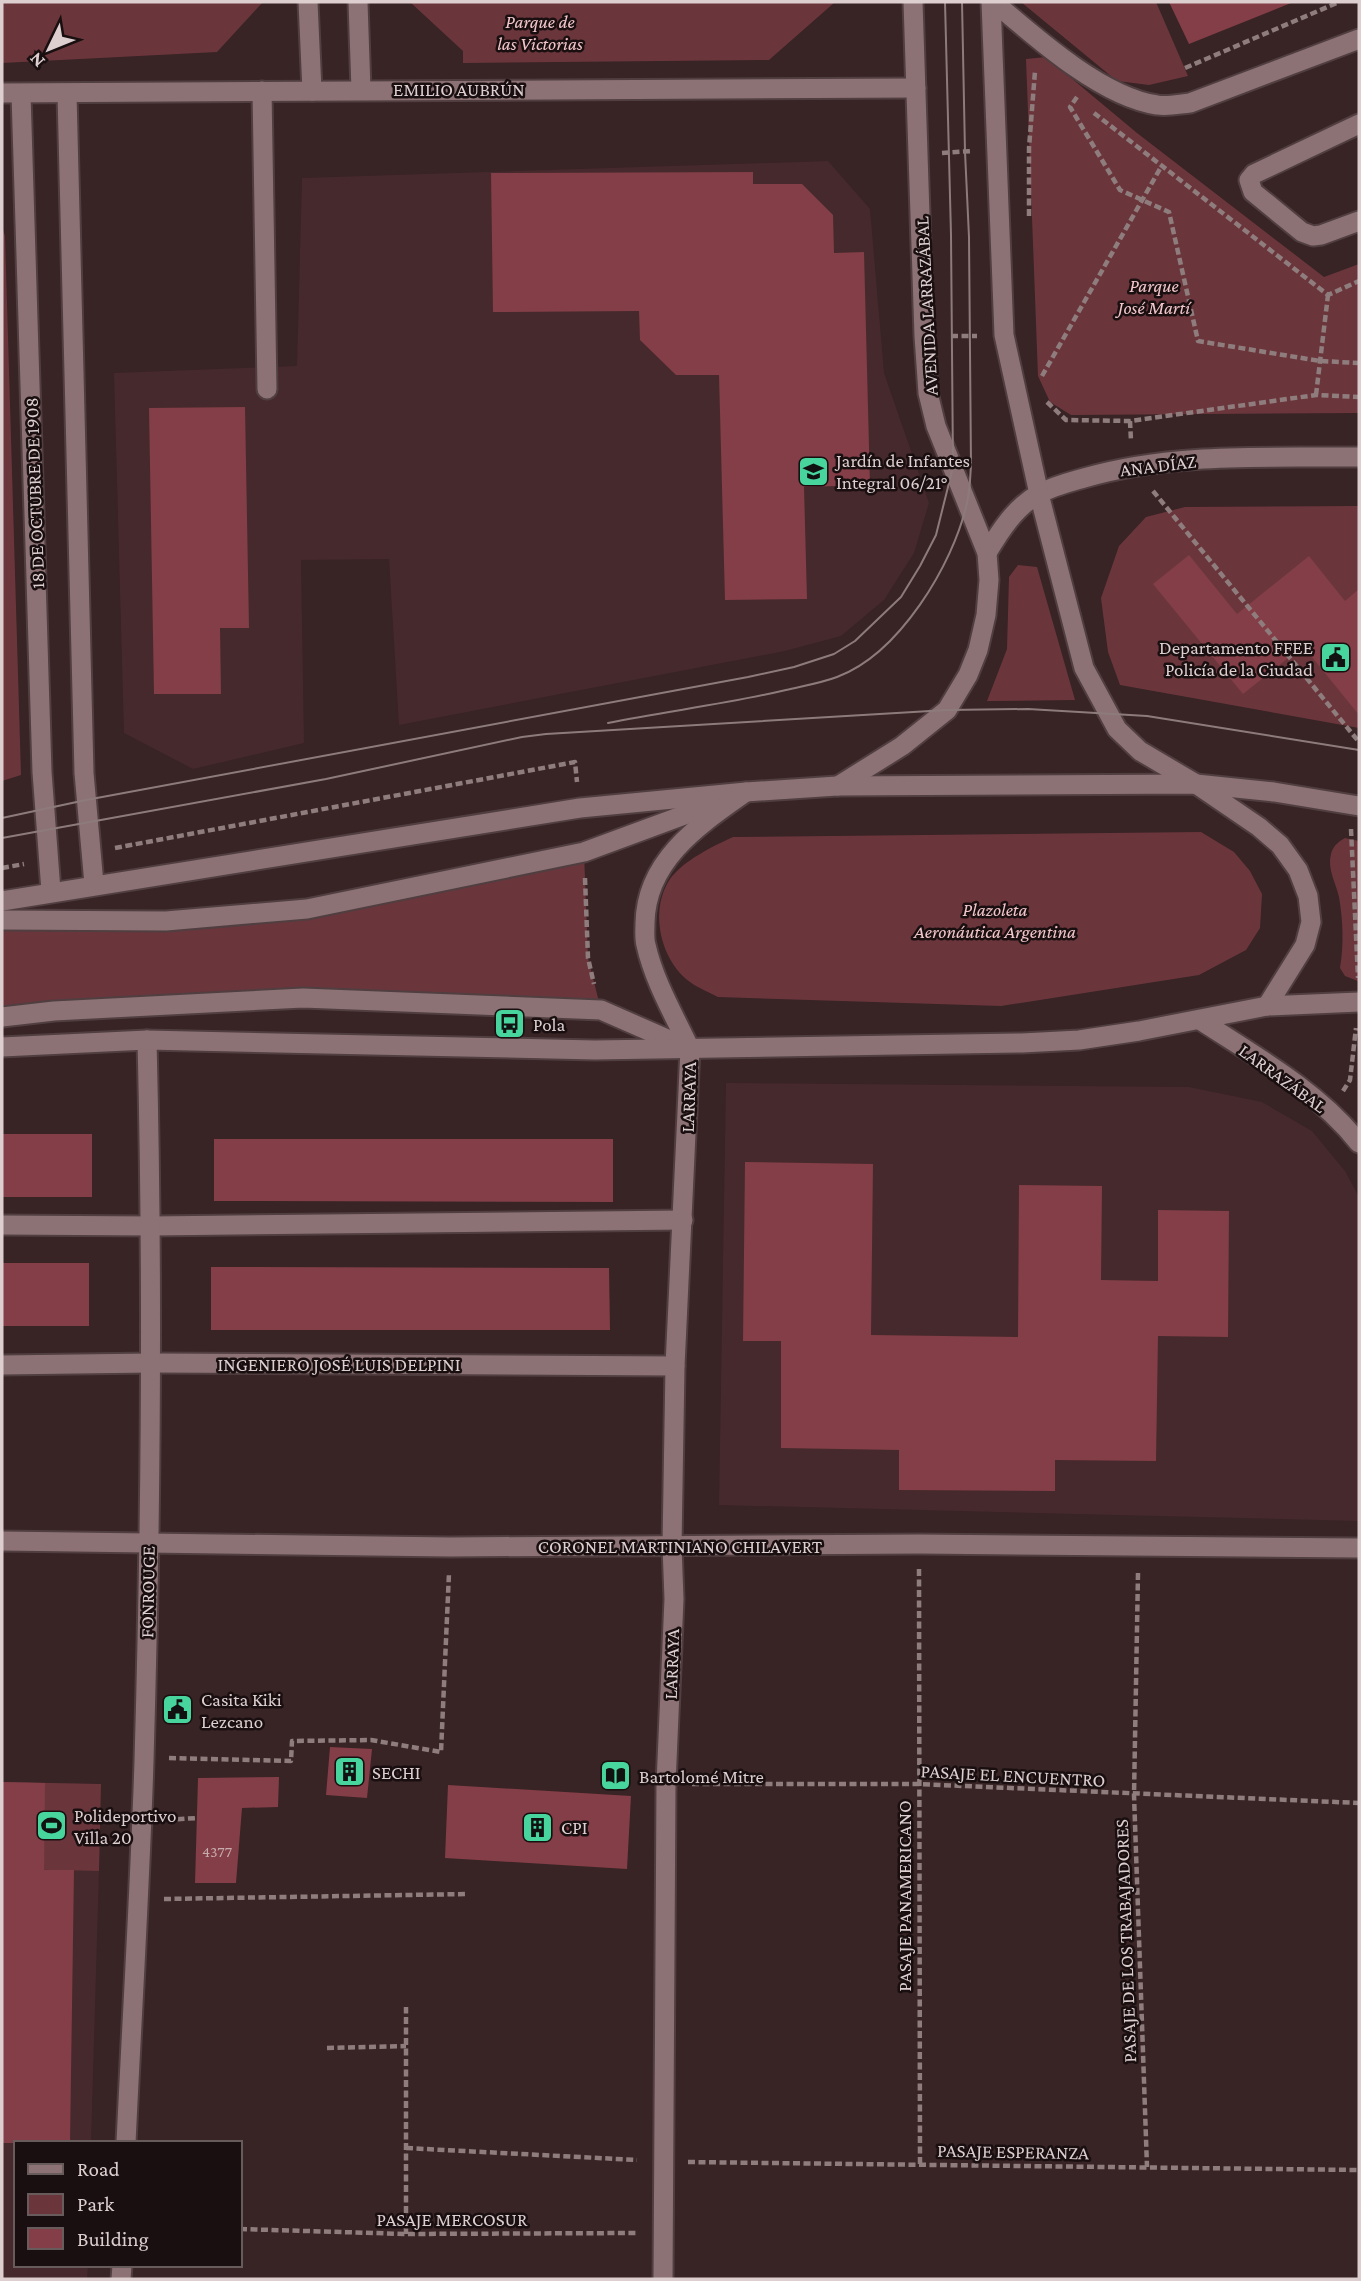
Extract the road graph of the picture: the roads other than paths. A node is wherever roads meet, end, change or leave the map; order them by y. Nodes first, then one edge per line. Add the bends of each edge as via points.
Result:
1 (308, 2) edge
2 (358, 2) edge
3 (913, 2) edge
4 (993, 2) edge
5 (1359, 39) edge
6 (916, 88) junction
7 (361, 90) junction
8 (312, 91) junction
9 (262, 92) junction
10 (11, 94) edge
11 (67, 94) junction
12 (1359, 124) edge
13 (1359, 220) edge
14 (267, 389) dead end
15 (1359, 457) edge
16 (1039, 494) junction
17 (987, 553) junction
18 (1196, 784) junction
19 (837, 786) junction
20 (747, 792) junction
21 (1358, 806) edge
22 (94, 884) junction
23 (51, 891) junction
24 (2, 901) edge
25 (2, 920) edge
26 (1359, 1002) edge
27 (1266, 1006) junction
28 (2, 1017) edge
29 (1200, 1020) junction
30 (147, 1040) junction
31 (2, 1047) edge
32 (690, 1049) junction
33 (1359, 1143) edge
34 (683, 1220) junction
35 (2, 1225) edge
36 (152, 1226) junction
37 (151, 1363) junction
38 (2, 1365) edge
39 (676, 1366) junction
40 (2, 1541) edge
41 (149, 1542) junction
42 (672, 1546) junction
43 (1359, 1548) edge
44 (126, 2141) edge
45 (663, 2279) edge

1 - 8 street
2 - 7 street
3 - 6 street, AVENIDA LARRAZÁBAL
4 - 5 street via 1091,77 1137,101 1160,106 1190,103
4 - 16 street via 1004,335
6 - 7 street, EMILIO AUBRÚN
6 - 17 street, AVENIDA LARRAZÁBAL via 928,393 936,426
7 - 8 street, EMILIO AUBRÚN
8 - 9 street, EMILIO AUBRÚN
9 - 11 street, EMILIO AUBRÚN
9 - 14 street
10 - 11 street, EMILIO AUBRÚN
10 - 23 street, 18 DE OCTUBRE DE 1908
11 - 22 street via 84,773
12 - 13 street via 1249,180 1253,192 1313,236
15 - 16 street, ANA DÍAZ via 1195,459 1133,466
16 - 17 street, ANA DÍAZ via 1010,520
16 - 18 street via 1084,668 1106,712 1140,751
17 - 19 street, AVENIDA LARRAZÁBAL via 986,615 978,650 947,710 902,746
18 - 19 street
18 - 21 street
18 - 27 street via 1280,845 1298,870 1308,896 1311,922 1305,946
19 - 20 street
20 - 22 street via 580,808
20 - 25 street via 584,852 307,909 166,921
20 - 32 street via 676,846 659,871 646,904 645,942 656,978
22 - 23 street
23 - 24 street
26 - 27 street
27 - 29 street
28 - 32 street via 303,999 601,1010
29 - 32 street via 1056,1041
29 - 33 street, LARRAZÁBAL via 1290,1080
30 - 31 street
30 - 32 street
30 - 36 street, FONROUGE
32 - 34 street, LARRAYA
34 - 36 street
34 - 39 street, LARRAYA
35 - 36 street
36 - 37 street, FONROUGE
37 - 38 street, INGENIERO JOSÉ LUIS DELPINI
37 - 39 street, INGENIERO JOSÉ LUIS DELPINI
37 - 41 street, FONROUGE
39 - 42 street, LARRAYA
40 - 41 street, CORONEL MARTINIANO CHILAVERT
41 - 42 street, CORONEL MARTINIANO CHILAVERT
41 - 44 street, FONROUGE
42 - 43 street, CORONEL MARTINIANO CHILAVERT
42 - 45 street, LARRAYA

